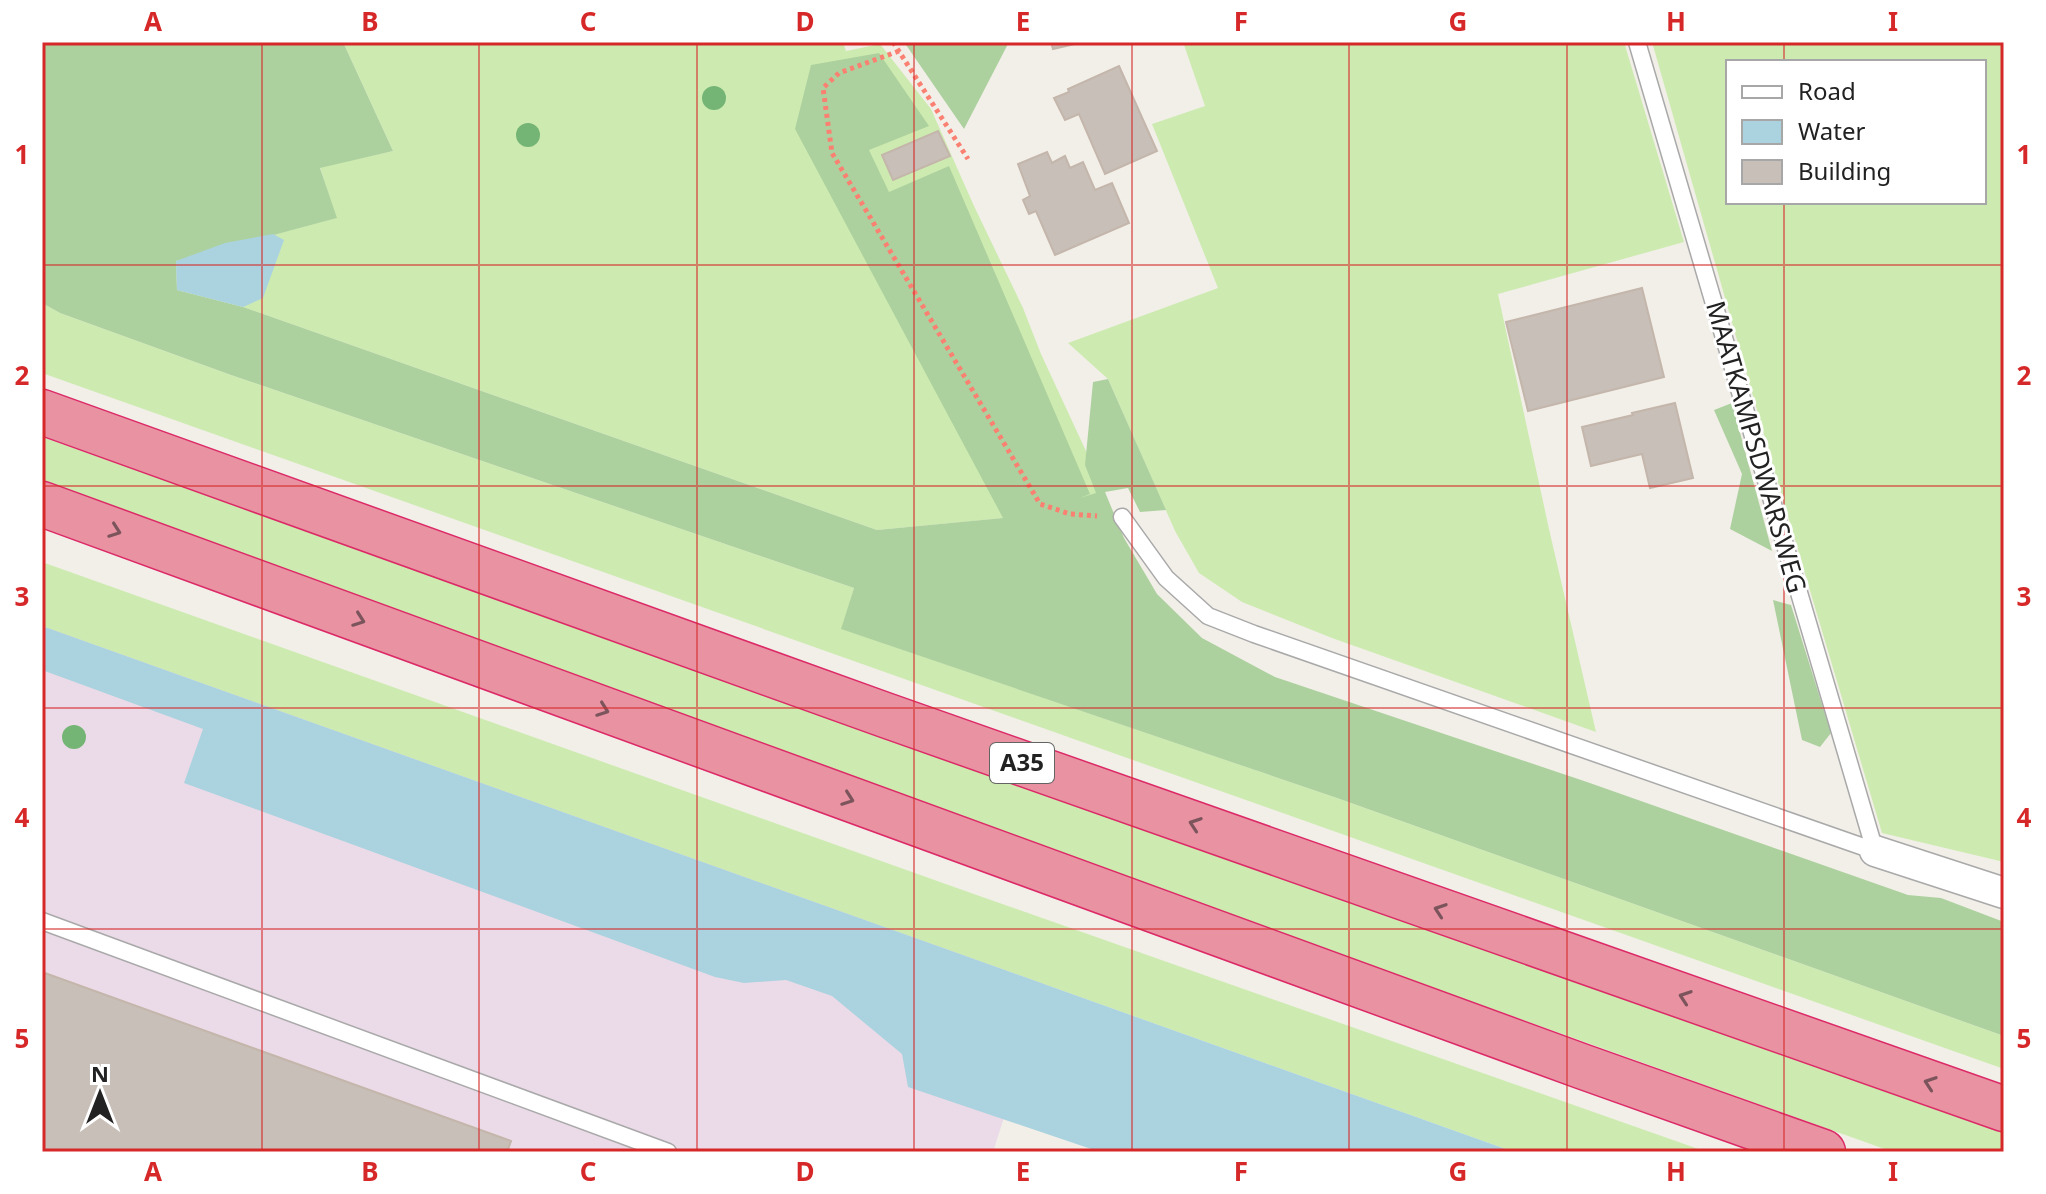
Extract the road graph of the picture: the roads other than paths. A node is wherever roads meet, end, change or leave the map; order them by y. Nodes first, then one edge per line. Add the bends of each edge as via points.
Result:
1 (1637, 42) edge
2 (42, 412) edge
3 (42, 504) edge
4 (1122, 517) road end
5 (1875, 851) junction
6 (2004, 893) edge
7 (42, 921) edge
8 (2004, 1109) edge
9 (668, 1152) edge
10 (1823, 1152) edge

1 - 5 lane, MAATKAMPSDWARSWEG
8 -> 2 highway, A35
3 -> 10 highway
4 - 5 lane via 1166,578 1208,616
5 - 6 street
7 - 9 lane

